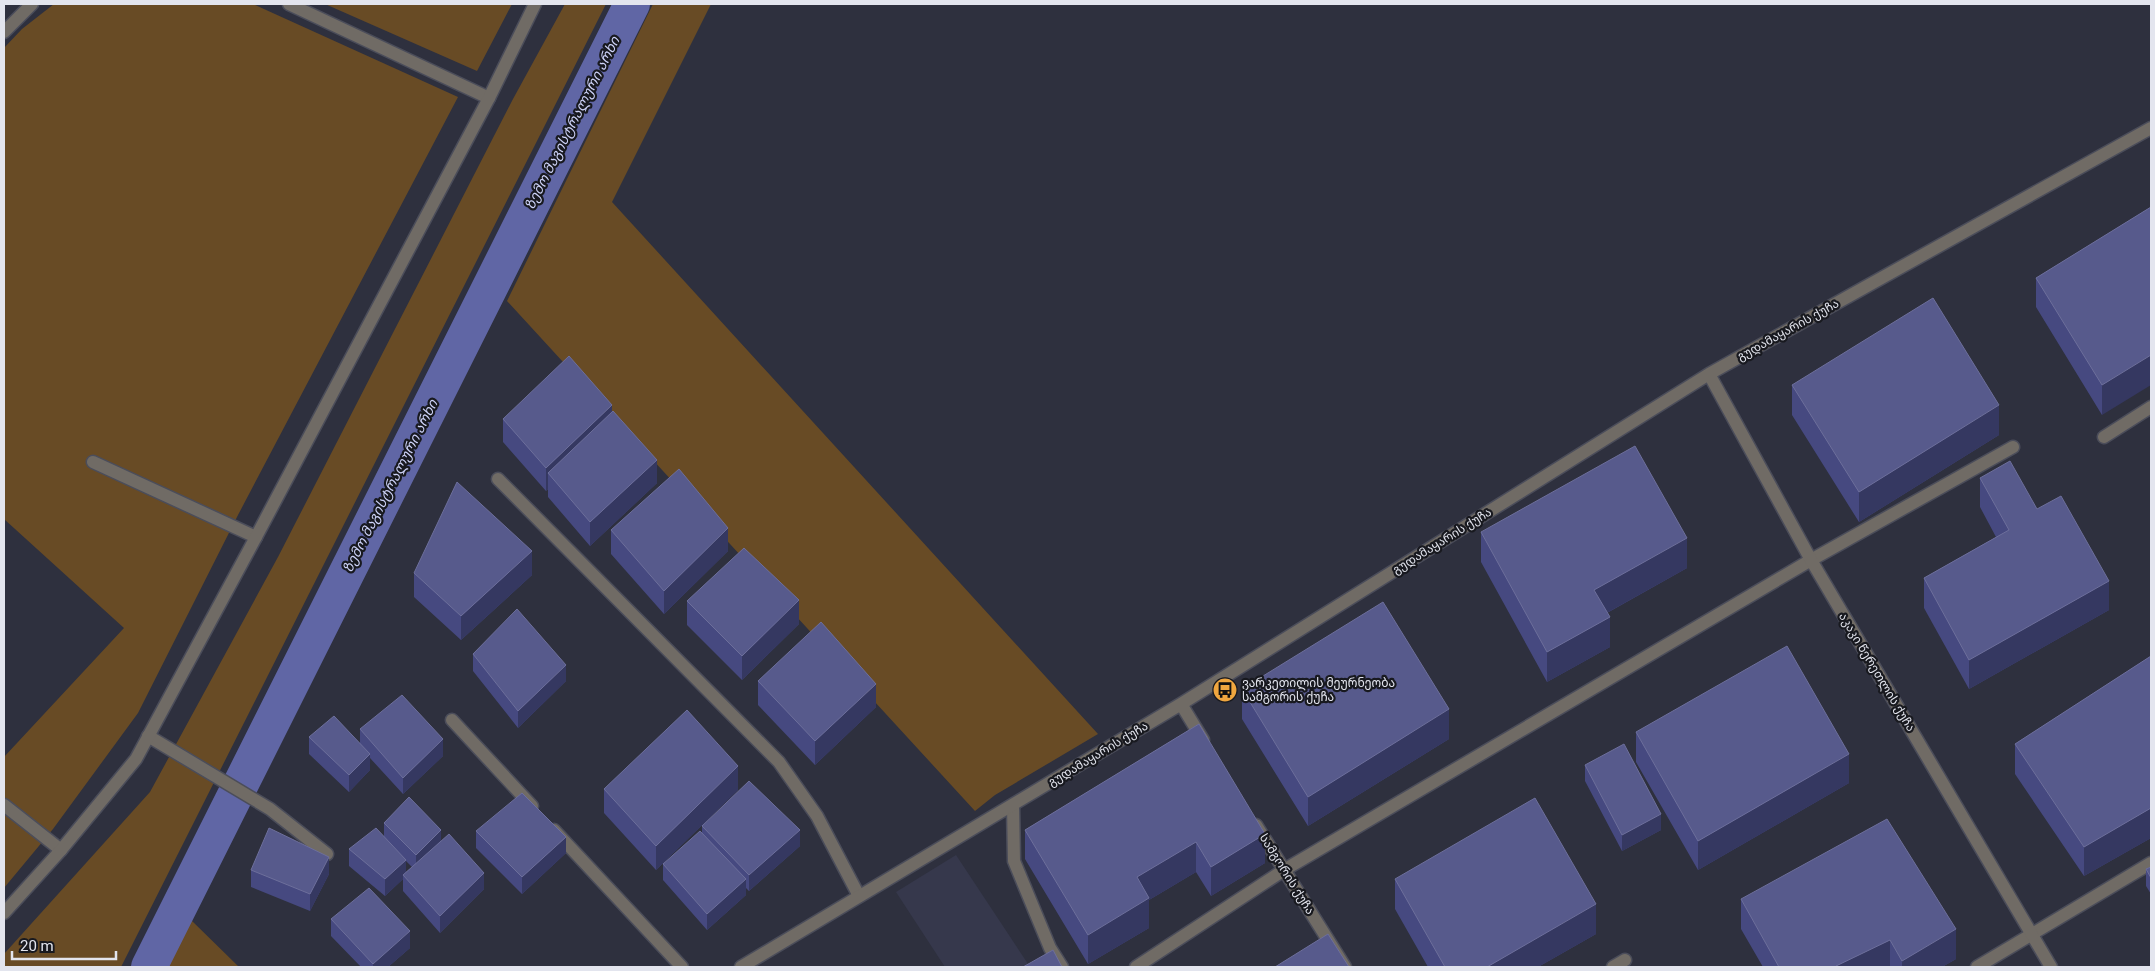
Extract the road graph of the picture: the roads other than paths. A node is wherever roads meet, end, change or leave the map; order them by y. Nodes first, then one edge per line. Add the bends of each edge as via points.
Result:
1 (32, 4) edge
2 (289, 4) edge
3 (535, 4) edge
4 (4, 32) edge
5 (489, 98) junction
6 (2151, 128) edge
7 (1709, 374) junction
8 (2151, 407) edge
9 (2104, 437) dead end
10 (2013, 447) dead end
11 (93, 462) dead end
12 (498, 479) dead end
13 (256, 537) junction
14 (1811, 560) junction
15 (1180, 704) junction
16 (452, 720) dead end
17 (148, 736) junction
18 (1212, 754) edge
19 (1013, 804) junction
20 (4, 805) edge
21 (1248, 812) edge
22 (61, 850) junction
23 (327, 854) edge
24 (2151, 863) edge
25 (1284, 870) junction
26 (859, 896) junction
27 (4, 913) edge
28 (2032, 935) junction
29 (1625, 960) dead end
30 (682, 967) edge
31 (741, 967) edge
32 (1062, 967) edge
33 (1136, 967) edge
34 (1345, 967) edge
35 (1613, 967) edge
36 (1977, 967) edge
37 (2051, 967) edge

1 - 4 street
2 - 5 street
3 - 5 street
5 - 13 street
6 - 7 street, გუდამაყარის ქუჩა
7 - 14 street, აკაკი წერეთლის ქუჩა
7 - 15 street, გუდამაყარის ქუჩა
8 - 9 street
10 - 14 street
11 - 13 street
12 - 26 street via 780,762 817,816
13 - 17 street
14 - 25 street
14 - 28 street, აკაკი წერეთლის ქუჩა
15 - 18 street
15 - 19 street, გუდამაყარის ქუჩა
16 - 30 street
17 - 22 street via 136,759
17 - 23 street via 270,810
19 - 26 street, გუდამაყარის ქუჩა
19 - 32 street via 1014,862 1050,948
20 - 22 street
21 - 25 street, სამგორის ქუჩა
22 - 27 street
24 - 28 street
25 - 33 street
25 - 34 street, სამგორის ქუჩა
26 - 31 street, გუდამაყარის ქუჩა
28 - 36 street
28 - 37 street, აკაკი წერეთლის ქუჩა
29 - 35 street

